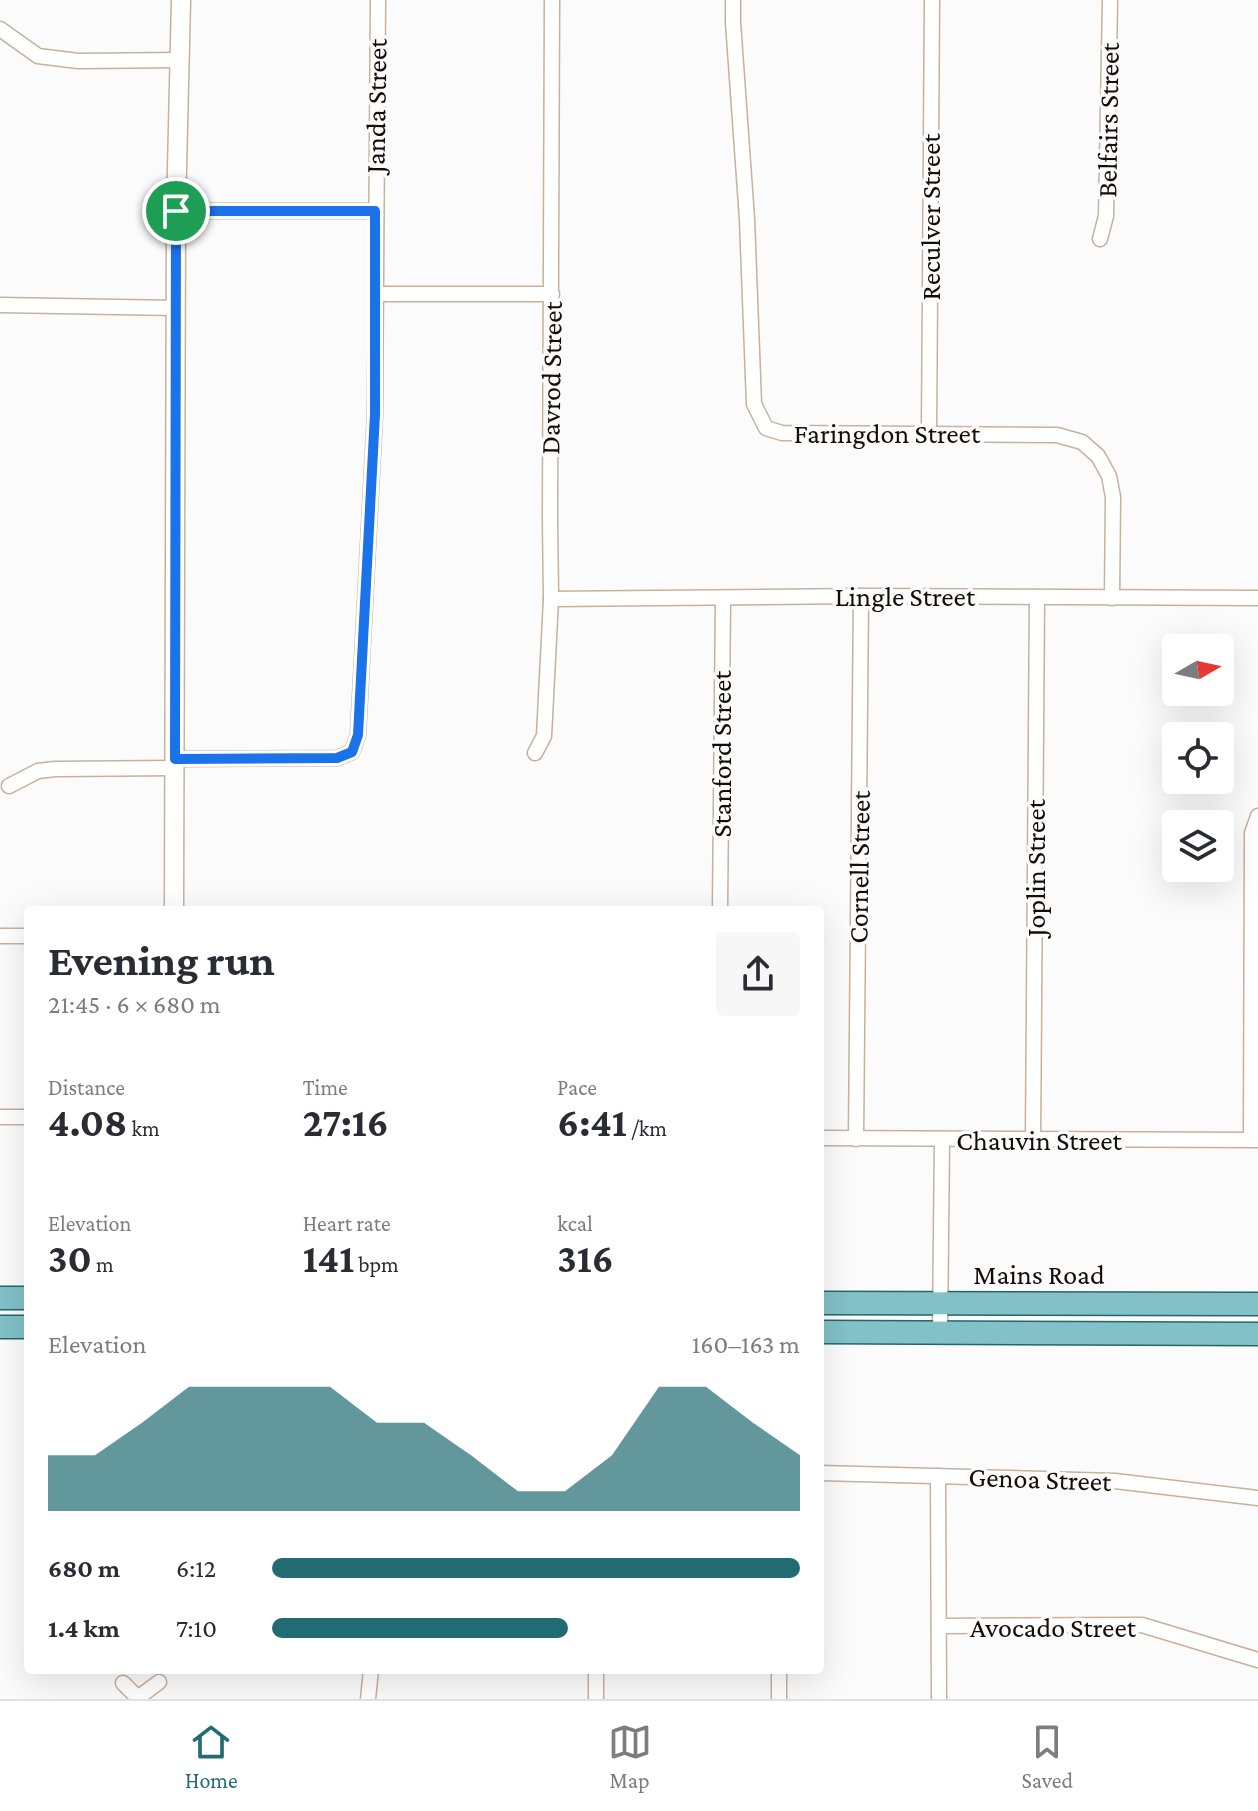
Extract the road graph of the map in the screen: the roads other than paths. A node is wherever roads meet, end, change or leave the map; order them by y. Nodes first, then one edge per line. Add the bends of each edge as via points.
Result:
1 (181, 0) edge
2 (378, 0) edge
3 (552, 0) edge
4 (733, 0) edge
5 (932, 0) edge
6 (1110, 0) edge
7 (0, 30) edge
8 (181, 60) junction
9 (176, 211) junction
10 (375, 211) junction
11 (1100, 239) dead end
12 (376, 294) junction
13 (552, 294) junction
14 (0, 305) edge
15 (176, 308) junction
16 (929, 434) junction
17 (861, 596) junction
18 (1037, 597) junction
19 (723, 598) junction
20 (1112, 598) junction
21 (1258, 598) edge
22 (551, 599) junction
23 (535, 753) dead end
24 (175, 764) junction
25 (9, 786) dead end
26 (1258, 816) edge
27 (174, 906) edge
28 (720, 906) edge
29 (0, 936) edge
30 (24, 936) edge
31 (0, 1117) edge
32 (24, 1117) edge
33 (824, 1138) edge
34 (856, 1139) junction
35 (942, 1139) junction
36 (1033, 1140) junction
37 (1254, 1140) edge
38 (0, 1298) edge
39 (24, 1298) edge
40 (824, 1303) edge
41 (940, 1303) junction
42 (1258, 1304) edge
43 (0, 1327) edge
44 (24, 1327) edge
45 (824, 1332) edge
46 (940, 1332) junction
47 (1258, 1334) edge
48 (824, 1473) edge
49 (938, 1476) junction
50 (1258, 1498) edge
51 (939, 1626) junction
52 (1258, 1660) edge
53 (371, 1674) edge
54 (596, 1674) edge
55 (779, 1674) edge
56 (159, 1682) dead end
57 (123, 1683) dead end
58 (139, 1698) edge
59 (368, 1699) edge
60 (596, 1699) edge
61 (779, 1699) edge
62 (939, 1699) edge

1 - 8 street
2 - 10 street, Janda Street
3 - 13 street, Davrod Street
4 - 16 street, Faringdon Street via 754,404 766,428 782,433
5 - 16 street, Reculver Street
6 - 11 street, Belfairs Street via 1106,216
7 - 8 street via 38,56
8 - 9 street
9 - 10 street
9 - 15 street
10 - 12 street, Janda Street
12 - 13 street
12 - 24 street, Janda Street via 375,414 358,735 352,752 337,758
13 - 22 street, Davrod Street
14 - 15 street
15 - 24 street
16 - 20 street, Faringdon Street via 1057,435 1082,442 1098,456 1113,497
17 - 18 street, Lingle Street
17 - 19 street, Lingle Street
17 - 34 street, Cornell Street
18 - 20 street, Lingle Street
18 - 36 street, Joplin Street
19 - 22 street, Lingle Street
19 - 28 street, Stanford Street
20 - 21 street, Lingle Street
22 - 23 street, Davrod Street via 544,736
24 - 25 street via 38,771
24 - 27 street
26 - 37 street via 1252,833
29 - 30 street
31 - 32 street
33 - 34 street, Chauvin Street
34 - 35 street, Chauvin Street
35 - 36 street, Chauvin Street
35 - 41 street
36 - 37 street, Chauvin Street
38 - 39 main road
40 - 41 main road, Mains Road
41 - 42 main road, Mains Road
41 - 46 street
43 - 44 main road
45 - 46 main road, Mains Road
46 - 47 main road, Mains Road
48 - 49 street, Genoa Street
49 - 50 street, Genoa Street via 1115,1481
49 - 51 street
51 - 52 street, Avocado Street via 1142,1625
51 - 62 street
53 - 59 street
54 - 60 street
55 - 61 street
56 - 58 street
57 - 58 street

